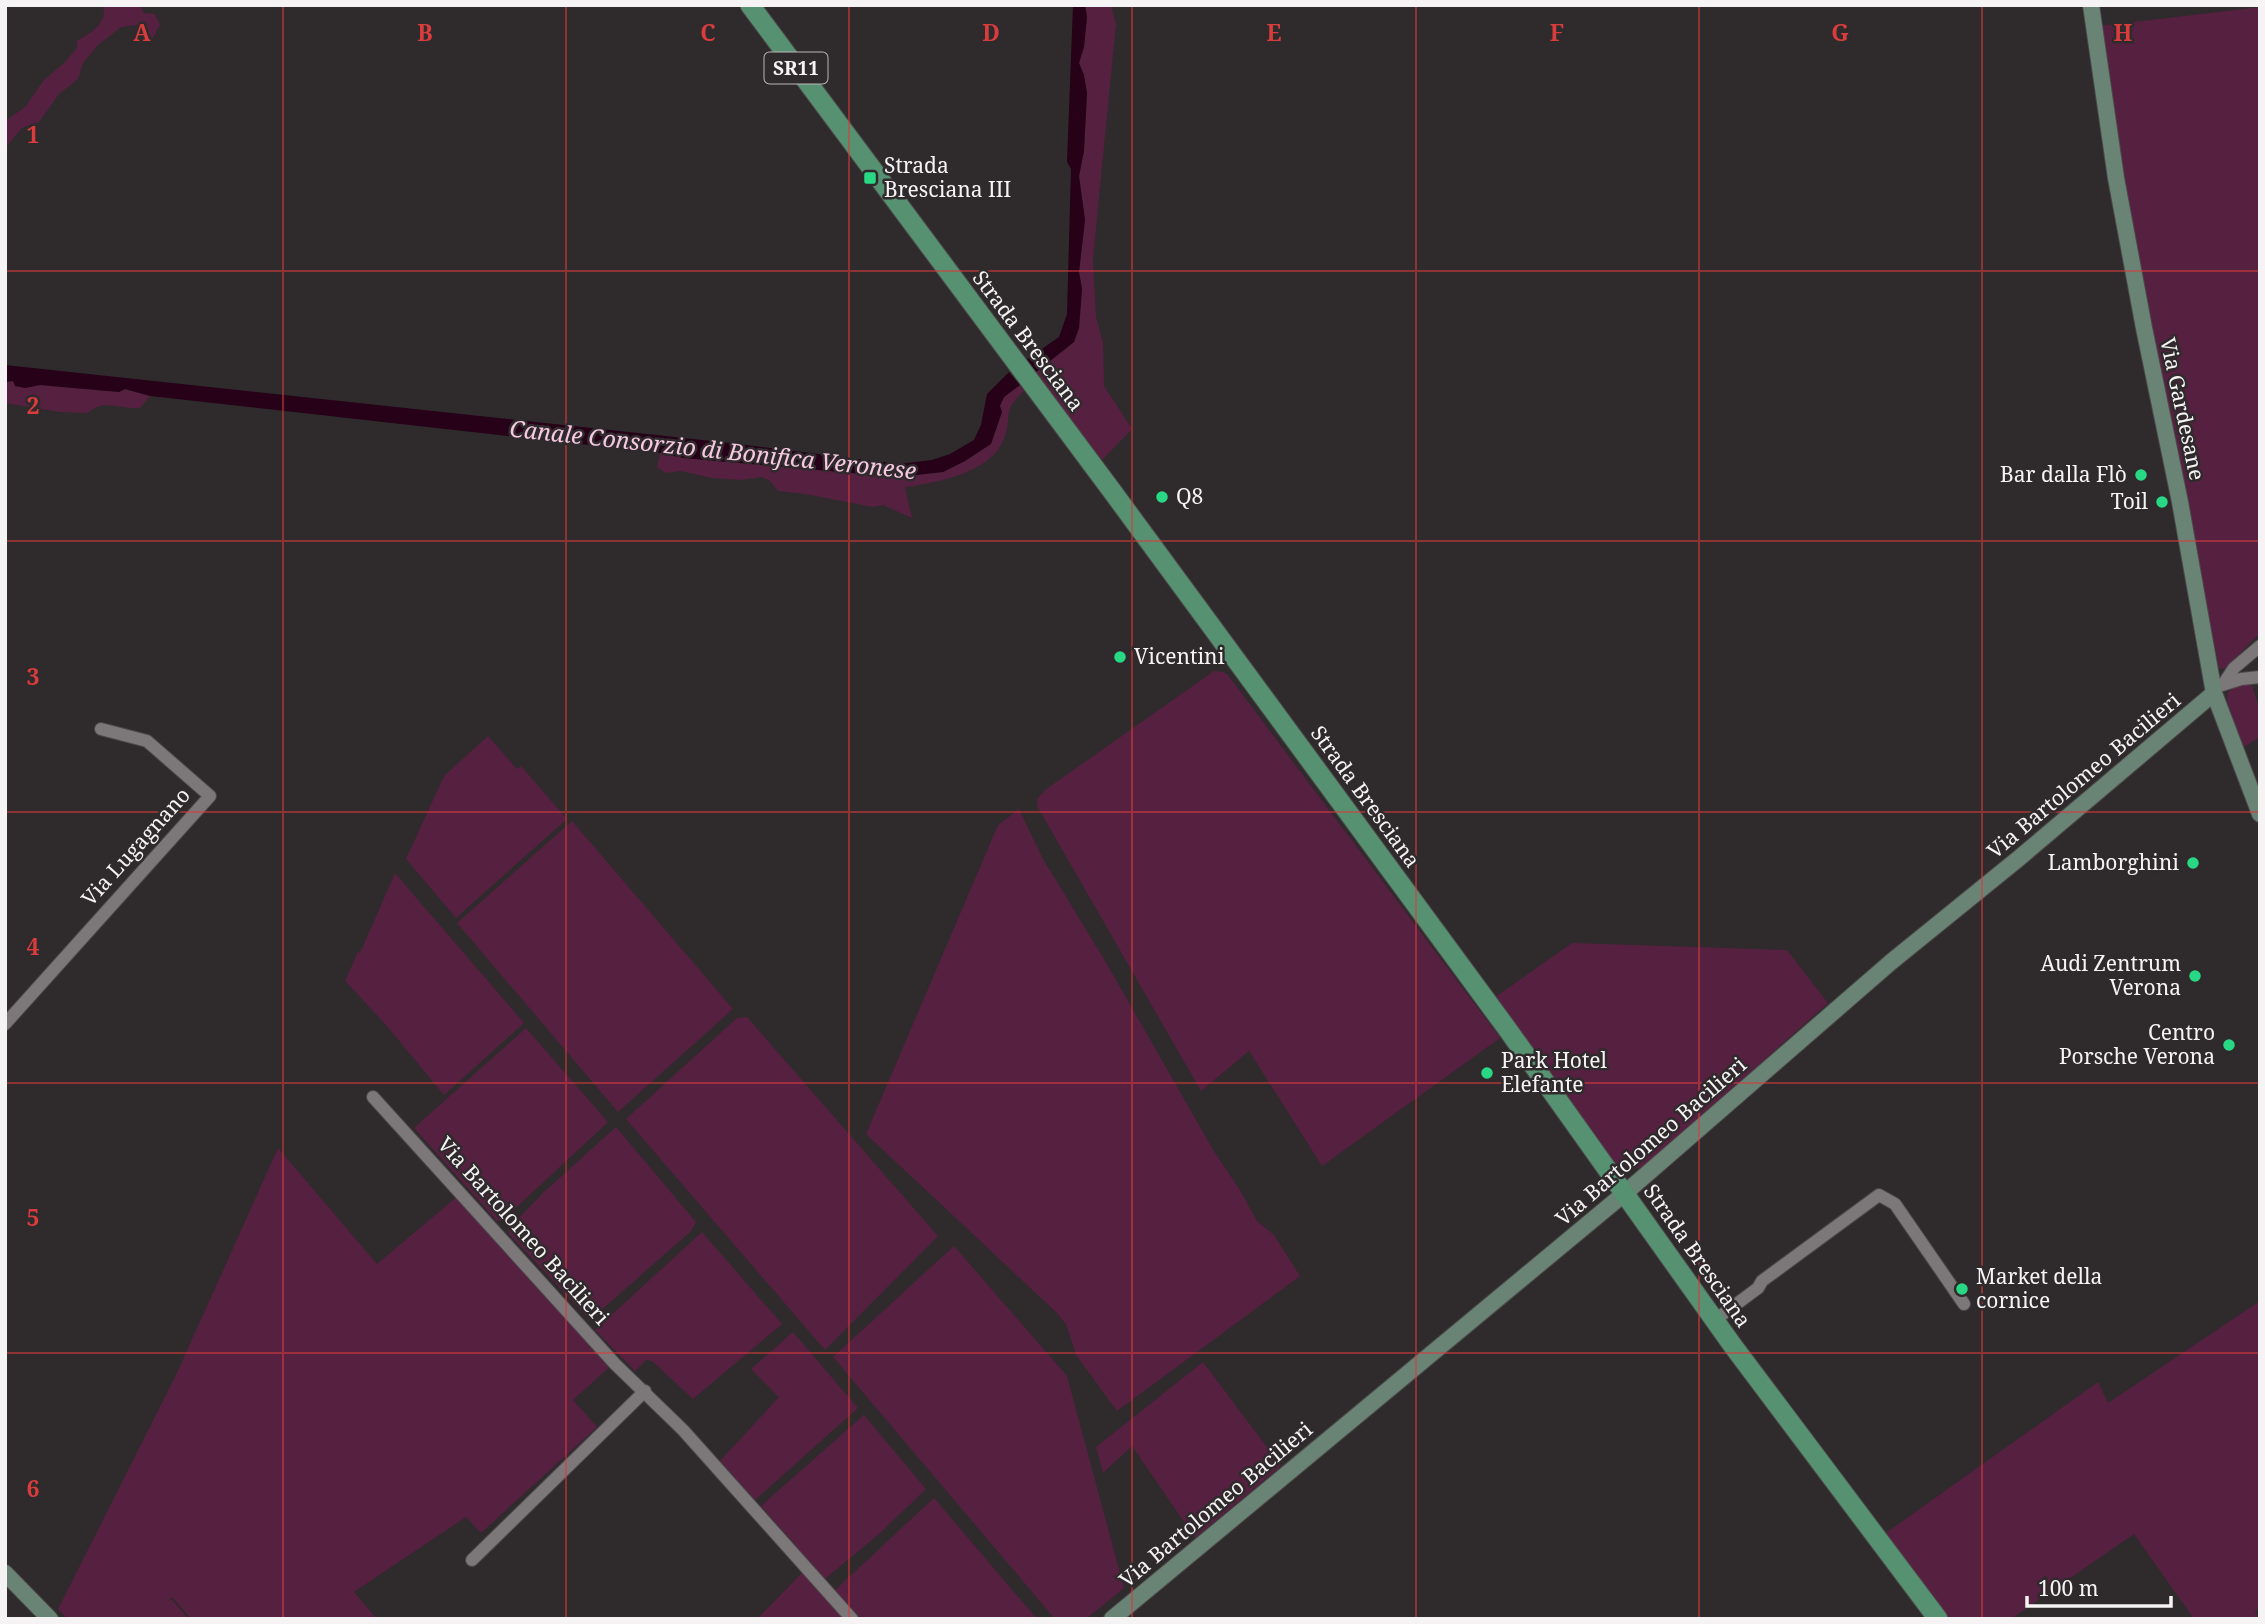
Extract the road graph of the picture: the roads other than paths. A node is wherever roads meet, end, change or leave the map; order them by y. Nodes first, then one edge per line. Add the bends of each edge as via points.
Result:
1 (750, 5) edge
2 (2091, 5) edge
3 (2260, 646) edge
4 (2260, 677) edge
5 (2219, 688) junction
6 (102, 729) dead end
7 (2260, 814) edge
8 (5, 1024) edge
9 (373, 1097) dead end
10 (1625, 1193) junction
11 (1964, 1304) dead end
12 (1715, 1320) junction
13 (645, 1391) junction
14 (472, 1560) dead end
15 (5, 1573) edge
16 (50, 1619) edge
17 (852, 1619) edge
18 (1112, 1619) edge
19 (1938, 1619) edge

1 - 10 main road, Strada Bresciana / SR11
2 - 5 street, Via Gardesane via 2144,328
3 - 5 street
4 - 5 street
5 - 7 street, Via Gardesane
5 - 10 street, Via Bartolomeo Bacilieri via 1891,962
6 - 8 street, Via Lugagnano via 147,741 210,796
9 - 13 street, Via Bartolomeo Bacilieri
10 - 12 main road, Strada Bresciana
10 - 18 street, Via Bartolomeo Bacilieri
11 - 12 street, Strada Bresciana via 1895,1204 1879,1195
12 - 19 main road, Strada Bresciana
13 - 14 street
13 - 17 street, Via Bartolomeo Bacilieri
15 - 16 street

